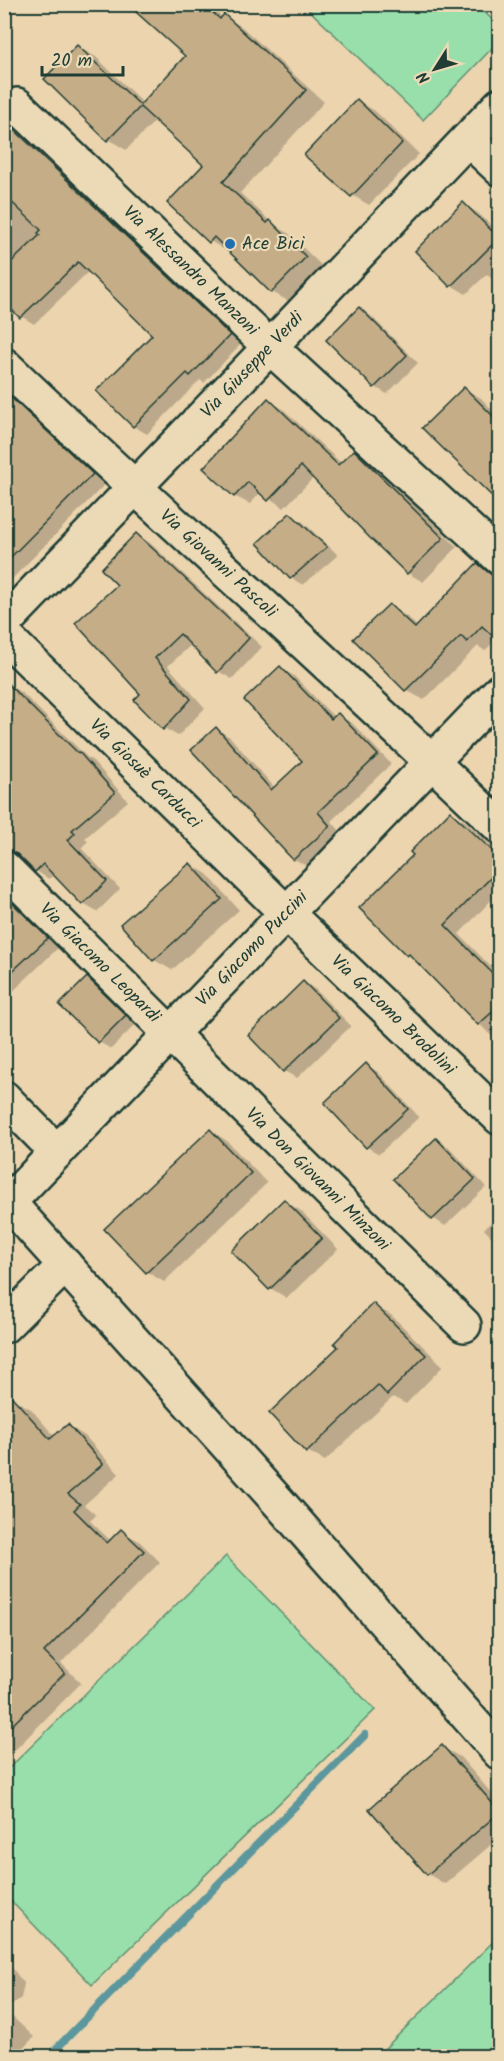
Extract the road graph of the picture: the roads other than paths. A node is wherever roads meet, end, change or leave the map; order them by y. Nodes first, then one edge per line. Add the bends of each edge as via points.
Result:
1 (17, 105) dead end
2 (500, 105) edge
3 (468, 139) junction
4 (500, 169) edge
5 (270, 347) junction
6 (4, 365) edge
7 (135, 489) junction
8 (500, 558) edge
9 (4, 623) edge
10 (4, 635) edge
11 (500, 691) edge
12 (432, 762) junction
13 (500, 827) edge
14 (4, 868) edge
15 (287, 912) junction
16 (171, 1034) junction
17 (4, 1098) edge
18 (500, 1118) edge
19 (57, 1152) junction
20 (7, 1205) edge
21 (65, 1265) junction
22 (464, 1325) dead end
23 (4, 1326) edge
24 (494, 1735) edge

1 - 5 street, Via Alessandro Manzoni
2 - 3 street, Via Giuseppe Verdi
3 - 4 street
3 - 5 street, Via Giuseppe Verdi
5 - 7 street, Via Giuseppe Verdi
5 - 8 street, Via Alessandro Manzoni
6 - 7 street, Via Giovanni Pascoli
7 - 9 street, Via Giuseppe Verdi
7 - 12 street, Via Giovanni Pascoli
10 - 15 street, Via Giosuè Carducci
11 - 12 street, Via Giacomo Puccini
12 - 13 street, Via Giovanni Pascoli
12 - 15 street, Via Giacomo Puccini
14 - 16 street, Via Giacomo Leopardi
15 - 16 street, Via Giacomo Puccini
15 - 18 street, Via Giacomo Brodolini
16 - 19 street, Via Giacomo Puccini
16 - 22 street, Via Don Giovanni Minzoni
17 - 19 street
19 - 20 street, Via Giacomo Puccini
20 - 21 street
21 - 23 street
21 - 24 street

